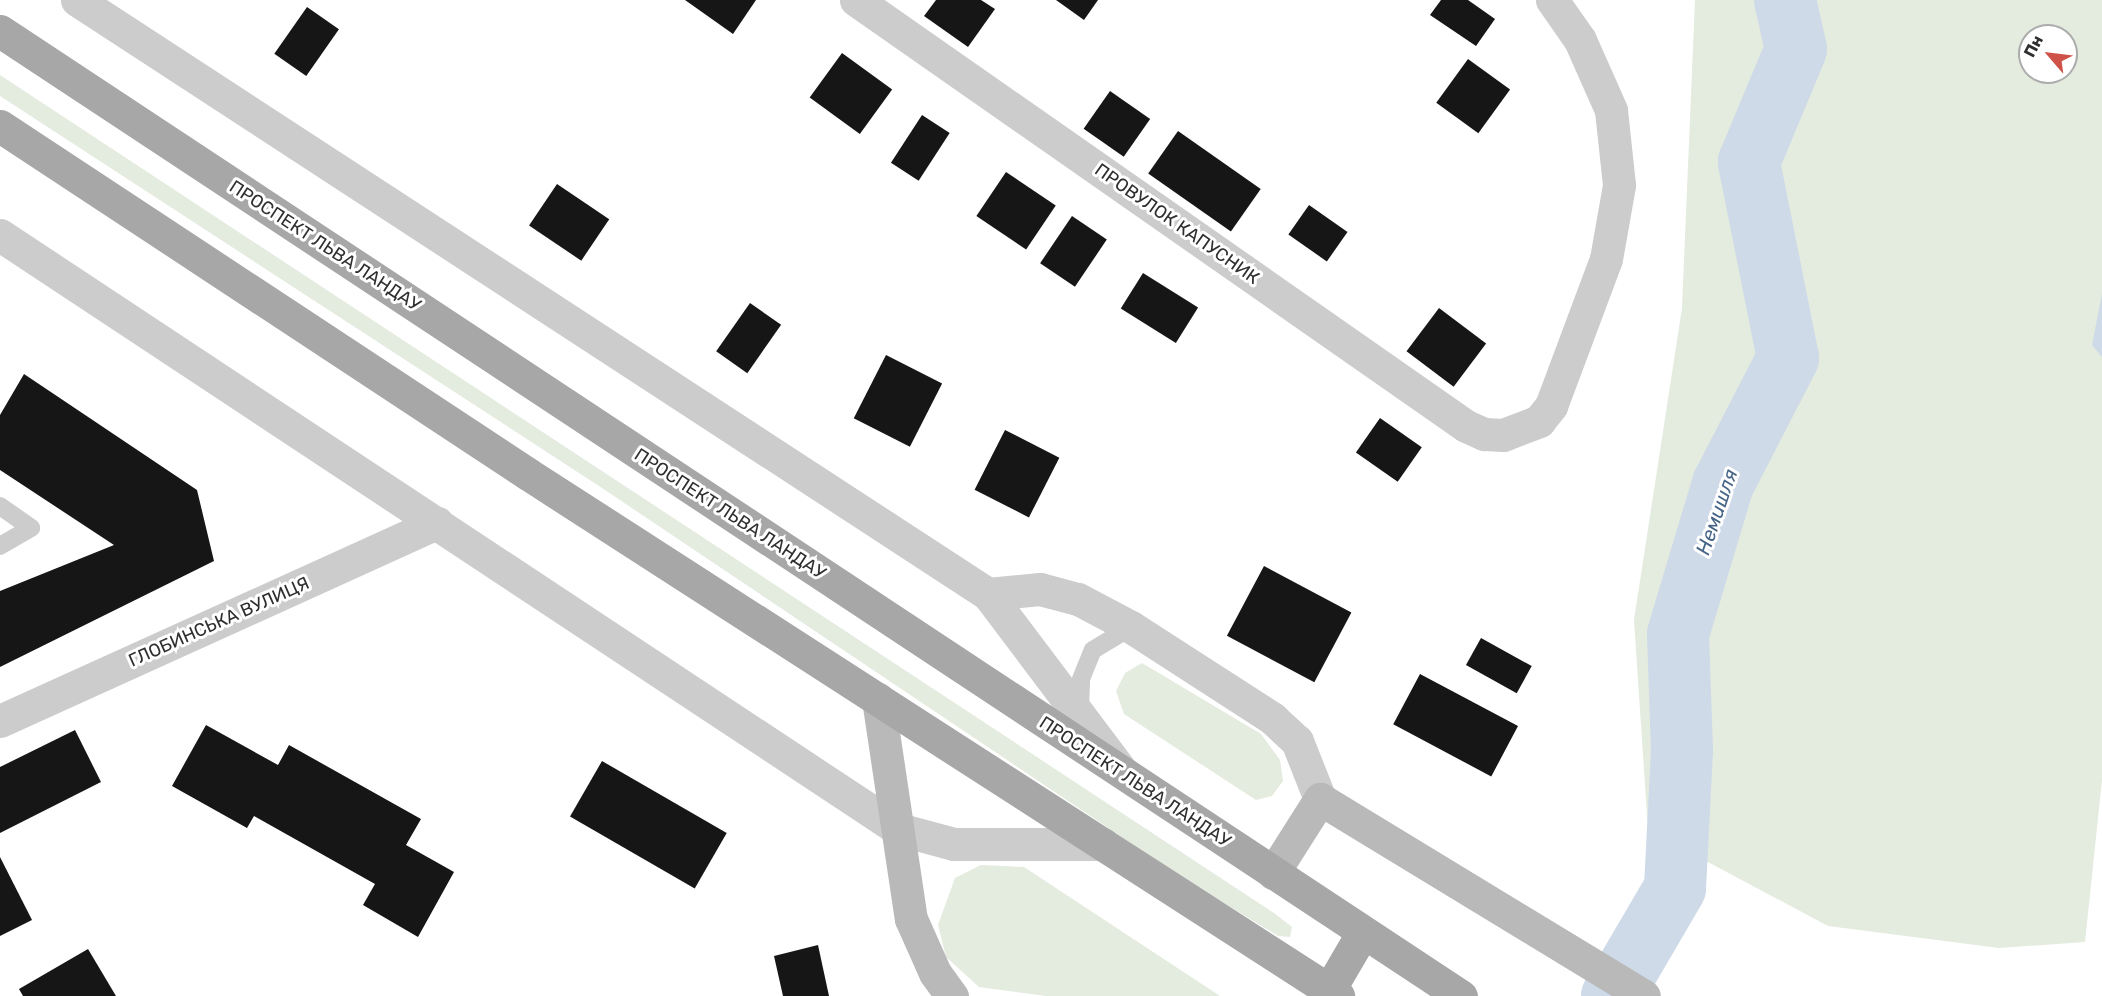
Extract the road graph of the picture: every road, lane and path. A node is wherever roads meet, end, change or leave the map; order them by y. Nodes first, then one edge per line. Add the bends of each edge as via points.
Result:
1 (77, 0) edge
2 (856, 0) edge
3 (1555, 1) edge
4 (0, 31) edge
5 (0, 126) edge
6 (0, 235) edge
7 (0, 506) edge
8 (437, 523) junction
9 (0, 546) edge
10 (988, 594) junction
11 (1131, 627) junction
12 (878, 699) junction
13 (1081, 718) junction
14 (0, 721) edge
15 (1125, 776) junction
16 (1320, 799) junction
17 (898, 829) junction
18 (1103, 844) junction
19 (1273, 873) junction
20 (1363, 932) junction
21 (1331, 994) edge
22 (952, 996) edge
23 (1461, 996) edge
24 (1644, 996) edge

1 - 10 street
2 - 3 street, ПРОВУЛОК КАПУСНИК via 1466,426 1484,434 1503,435 1539,421 1551,406 1606,259 1619,185 1611,110 1580,40
4 - 15 main road, ПРОСПЕКТ ЛЬВА ЛАНДАУ
5 - 12 main road
6 - 8 street
7 - 9 lane via 32,528
8 - 14 street, ГЛОБИНСЬКА ВУЛИЦЯ
8 - 17 street
10 - 11 street via 1040,589 1078,599
10 - 13 street
11 - 13 lane via 1109,636 1093,650 1085,664 1078,697
11 - 16 street via 1272,718 1297,741
12 - 17 street
12 - 18 main road
13 - 15 street
15 - 19 main road, ПРОСПЕКТ ЛЬВА ЛАНДАУ
16 - 19 street
16 - 24 street
17 - 18 street via 954,844
17 - 22 street via 911,919 935,973
18 - 21 main road
19 - 20 main road, ПРОСПЕКТ ЛЬВА ЛАНДАУ
20 - 21 main road
20 - 23 main road, ПРОСПЕКТ ЛЬВА ЛАНДАУ

